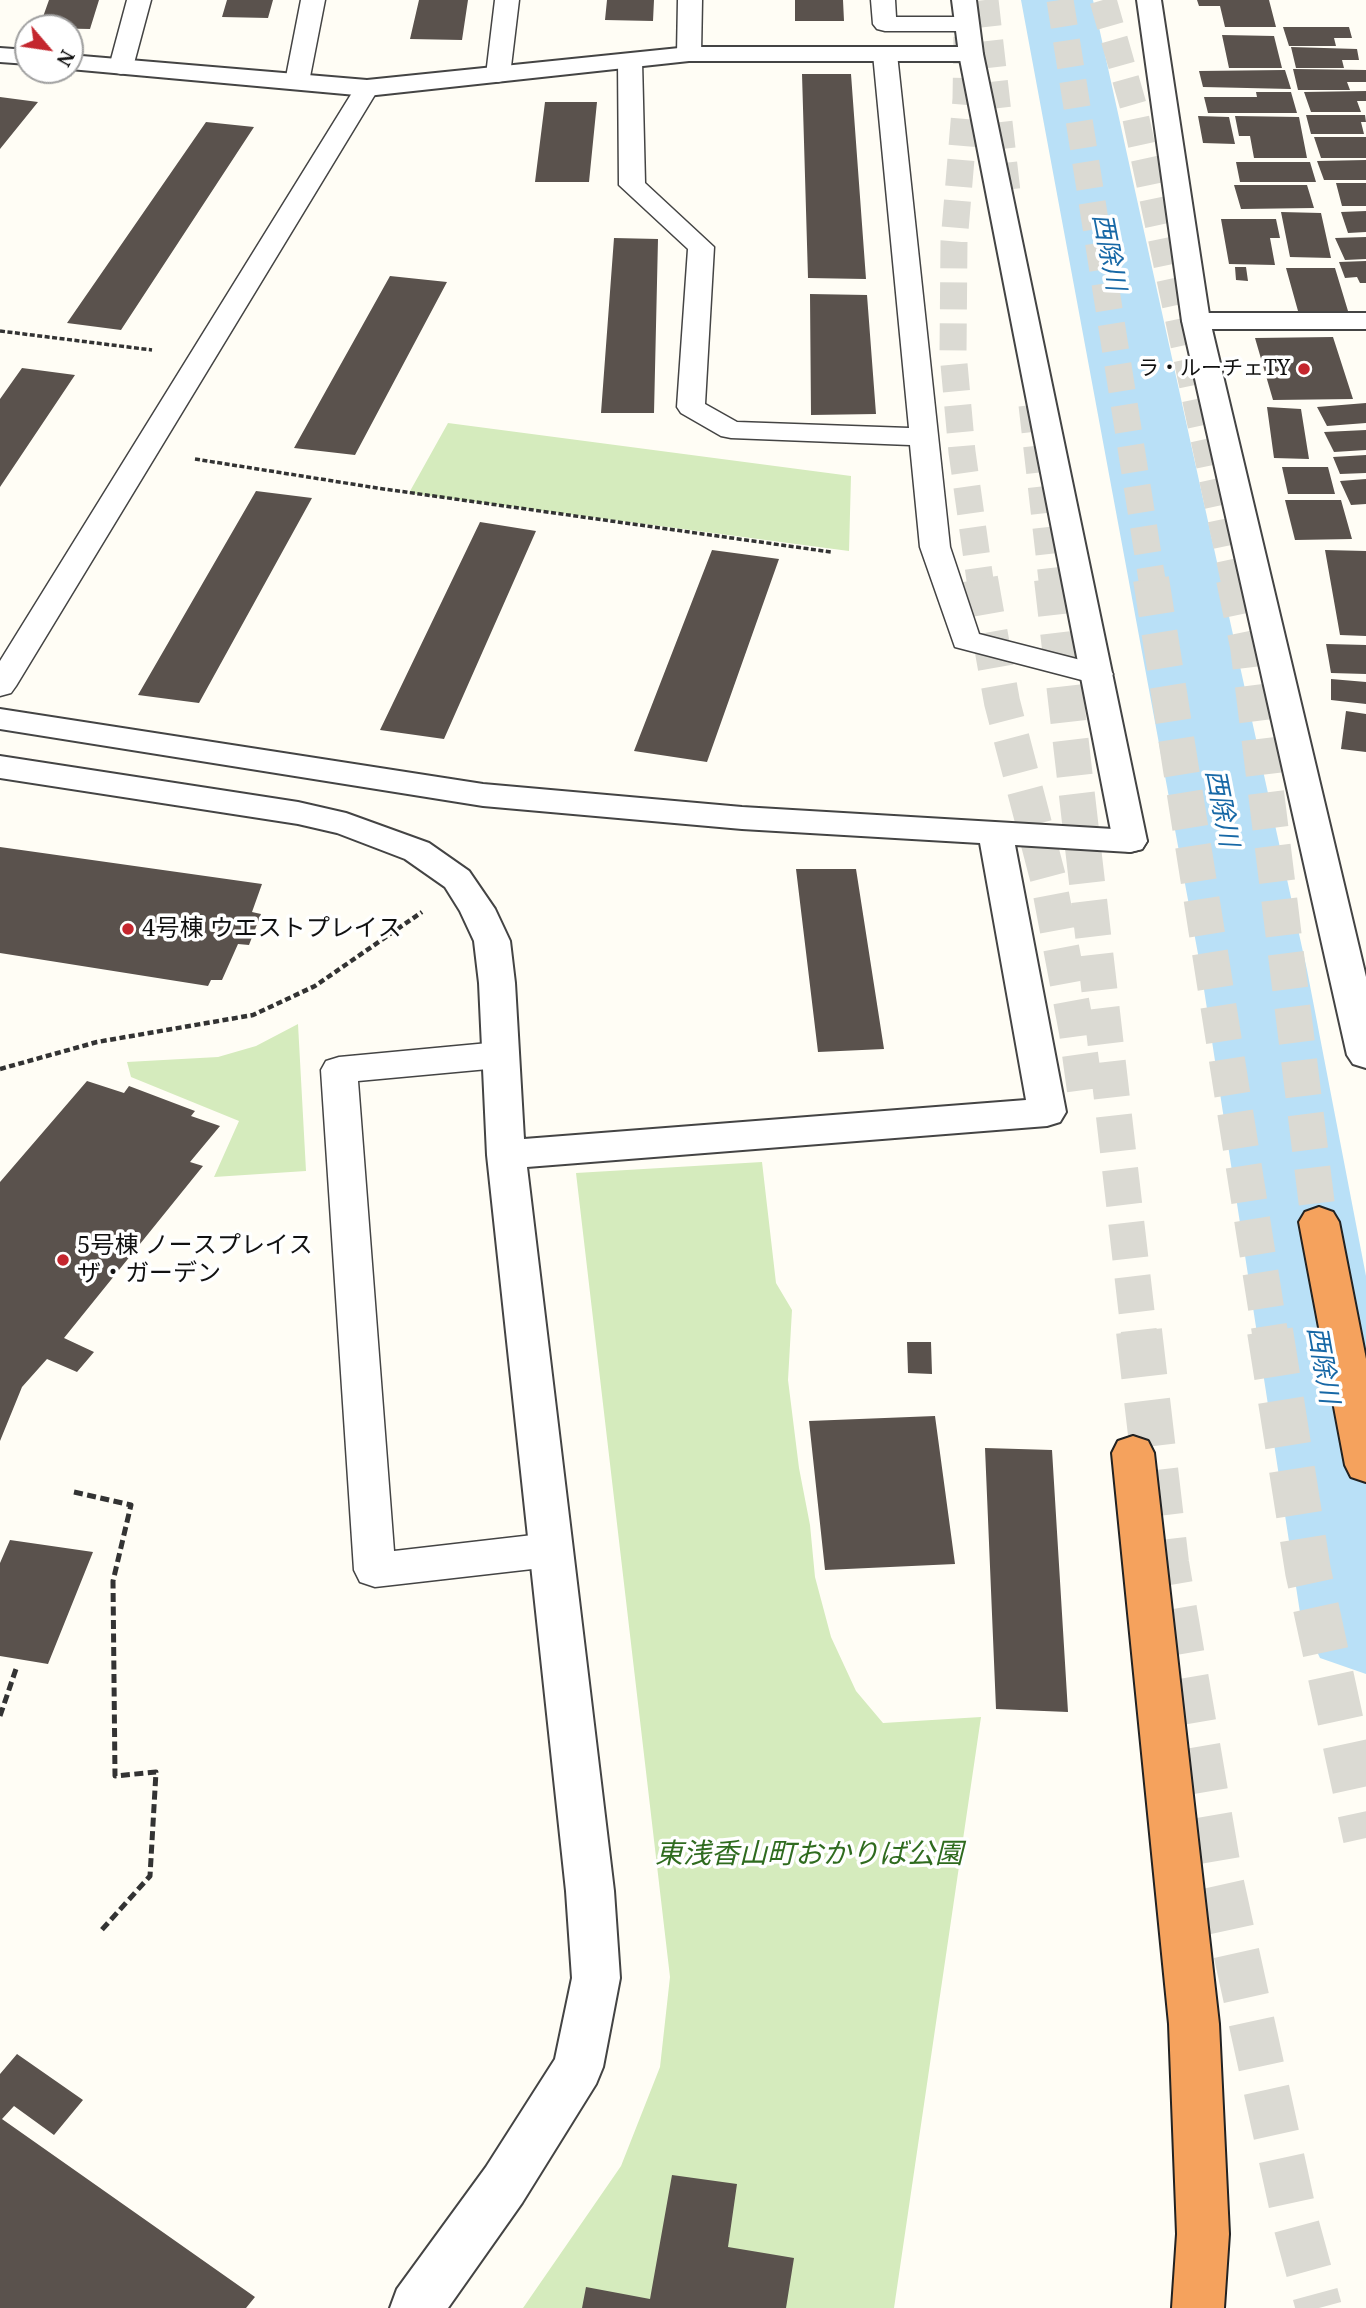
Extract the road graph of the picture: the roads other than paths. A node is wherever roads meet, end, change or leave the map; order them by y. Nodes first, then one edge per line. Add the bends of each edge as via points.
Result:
1 (139, 0) edge
2 (313, 0) edge
3 (507, 0) edge
4 (690, 0) edge
5 (883, 0) edge
6 (1149, 0) edge
7 (966, 12) edge
8 (690, 54) junction
9 (885, 54) junction
10 (971, 54) junction
11 (630, 61) junction
12 (84, 63) edge
13 (121, 67) junction
14 (498, 75) junction
15 (297, 82) junction
16 (367, 88) junction
17 (1196, 321) junction
18 (1366, 321) edge
19 (924, 437) junction
20 (1097, 674) junction
21 (0, 686) edge
22 (0, 719) edge
23 (0, 767) edge
24 (995, 833) junction
25 (499, 1055) junction
26 (1366, 1055) edge
27 (506, 1155) junction
28 (1320, 1222) tunnel mouth
29 (1133, 1453) dead end
30 (1366, 1465) edge
31 (550, 1550) junction
32 (416, 2308) edge
33 (1198, 2308) edge

1 - 13 lane
2 - 15 lane
3 - 14 lane
4 - 8 lane
5 - 7 lane via 885,24
6 - 17 street
7 - 10 street
8 - 9 street
8 - 11 street
9 - 10 street
9 - 19 lane
10 - 20 street
11 - 14 street
11 - 19 lane via 632,185 701,247 691,407 731,430
12 - 13 street
13 - 15 street
14 - 16 street
15 - 16 street
16 - 21 lane
17 - 18 street
17 - 26 street
19 - 20 lane via 935,547 966,640
20 - 24 street via 1130,841
22 - 24 street via 483,794 742,818
23 - 25 street via 298,813 346,824 417,850 457,879 492,941
24 - 27 street via 1047,1112
25 - 27 street
25 - 31 lane via 339,1070 375,1570
27 - 31 street
28 - 30 highway
29 - 33 highway via 1194,2024 1203,2234
31 - 32 street via 596,1978 578,2067 504,2185

